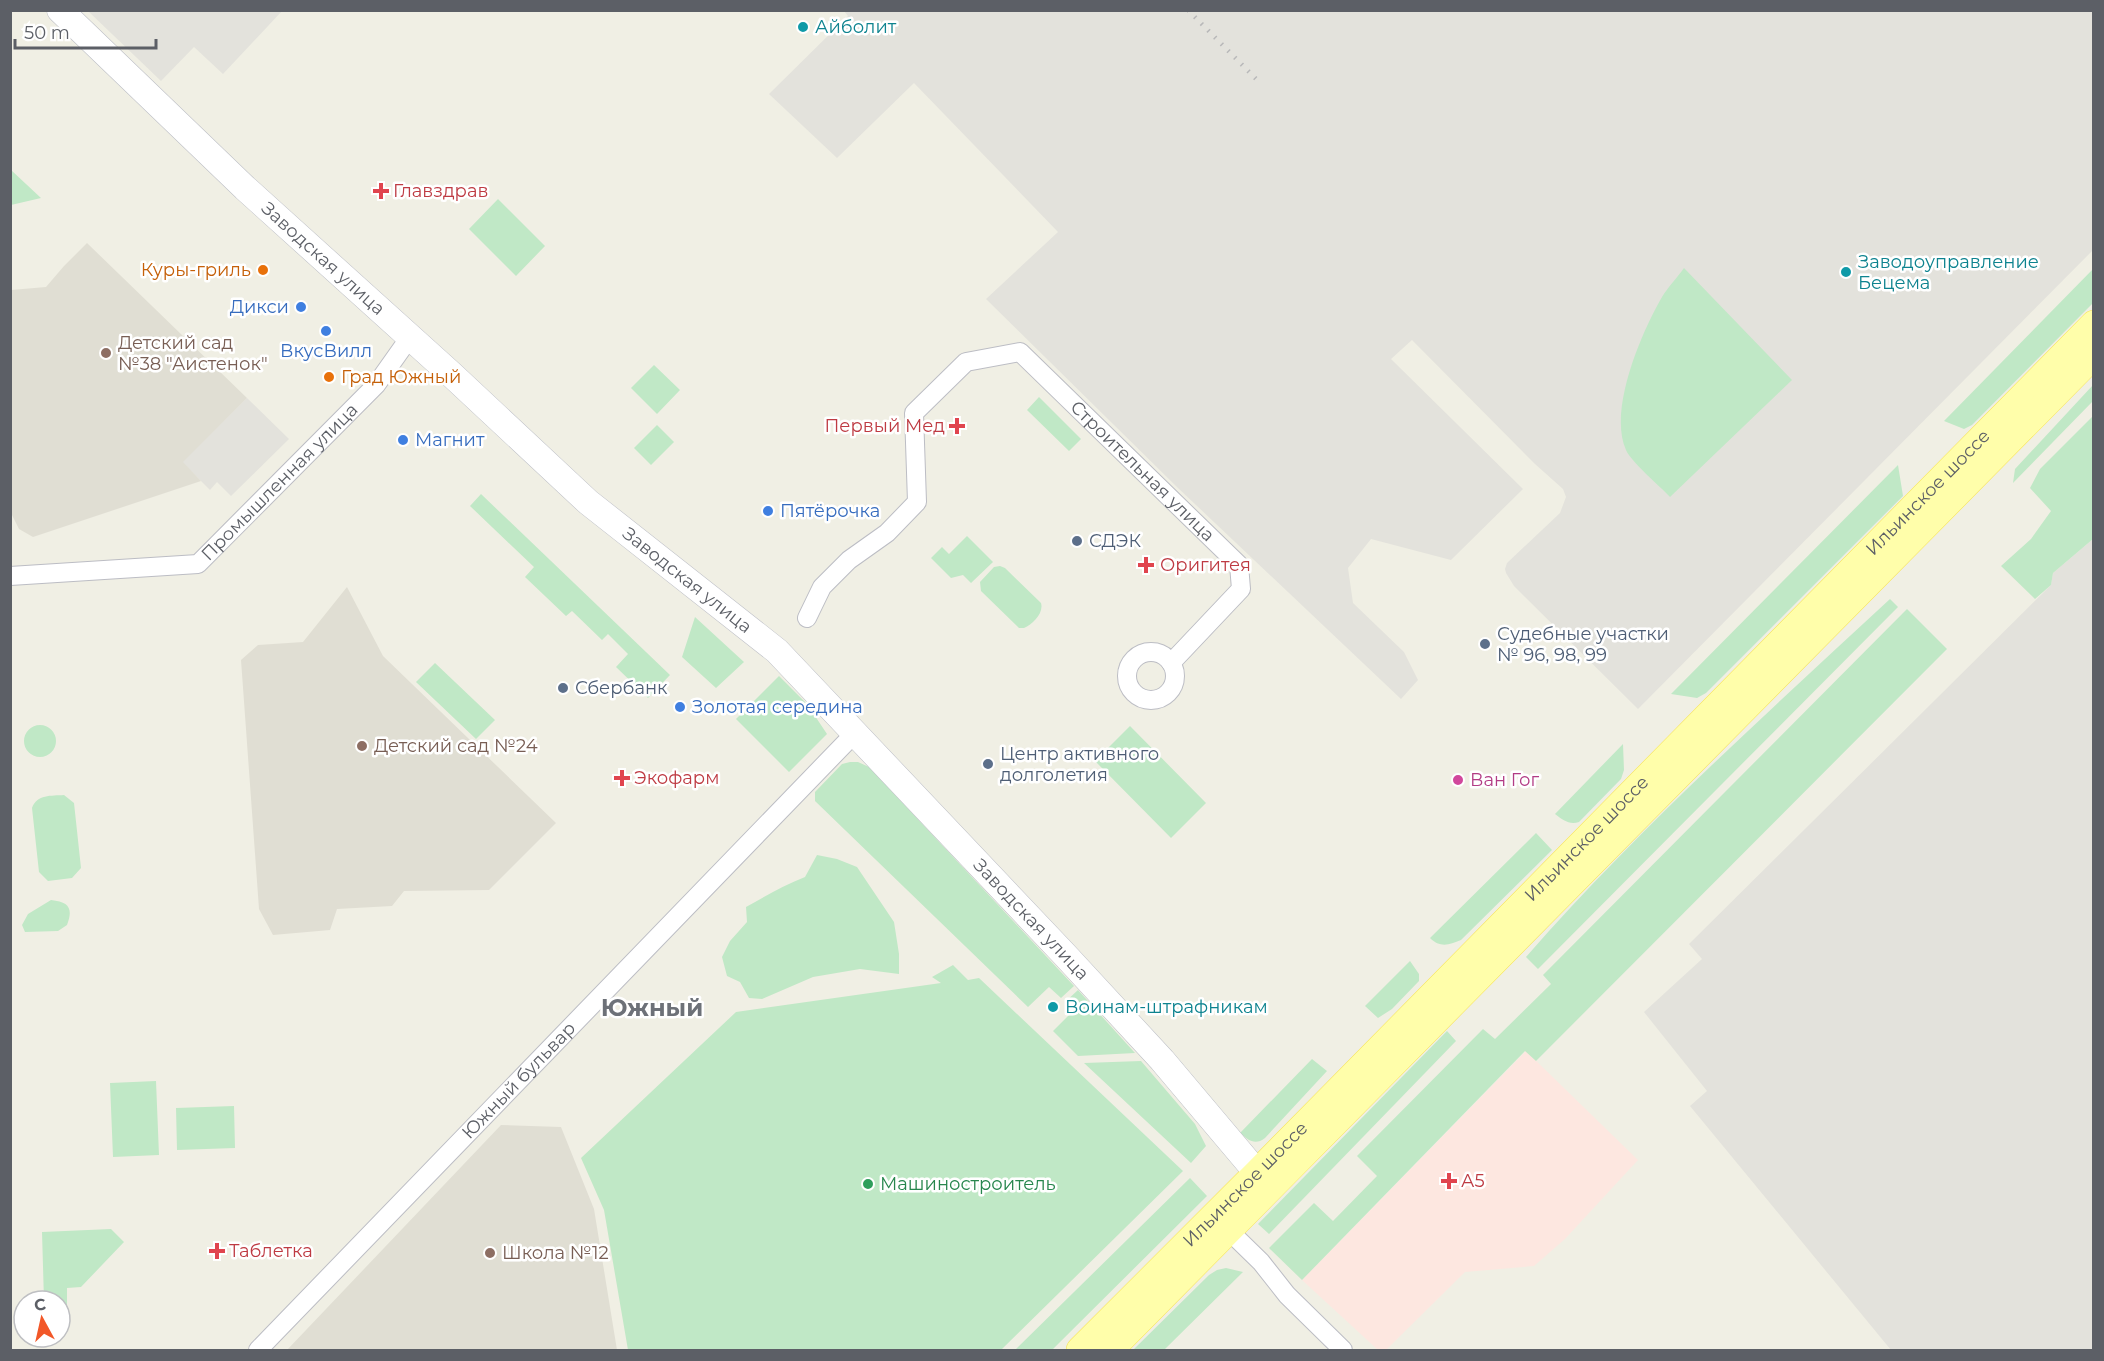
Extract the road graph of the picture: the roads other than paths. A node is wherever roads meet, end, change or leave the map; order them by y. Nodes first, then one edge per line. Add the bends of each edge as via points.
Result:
1 (60, 10) edge
2 (2094, 324) edge
3 (410, 337) junction
4 (2094, 355) edge
5 (10, 576) edge
6 (807, 618) dead end
7 (1171, 663) dead end
8 (855, 733) junction
9 (1264, 1181) junction
10 (1222, 1224) junction
11 (258, 1350) edge
12 (1080, 1350) edge
13 (1110, 1350) edge
14 (1343, 1350) edge

1 - 3 street, Заводская улица via 245,188
2 - 9 main road, Ильинское шоссе
3 - 5 street, Промышленная улица via 376,385 198,564
3 - 8 street, Заводская улица via 588,502 772,646
4 - 9 main road, Ильинское шоссе
6 - 7 street, Строительная улица via 822,587 849,560 888,533 917,502 914,413 966,362 1020,352 1239,565 1241,589
8 - 9 street, Заводская улица via 1065,954
8 - 11 street, Южный бульвар
9 - 10 main road, Ильинское шоссе
10 - 12 main road, Ильинское шоссе
10 - 13 main road, Ильинское шоссе
10 - 14 street

